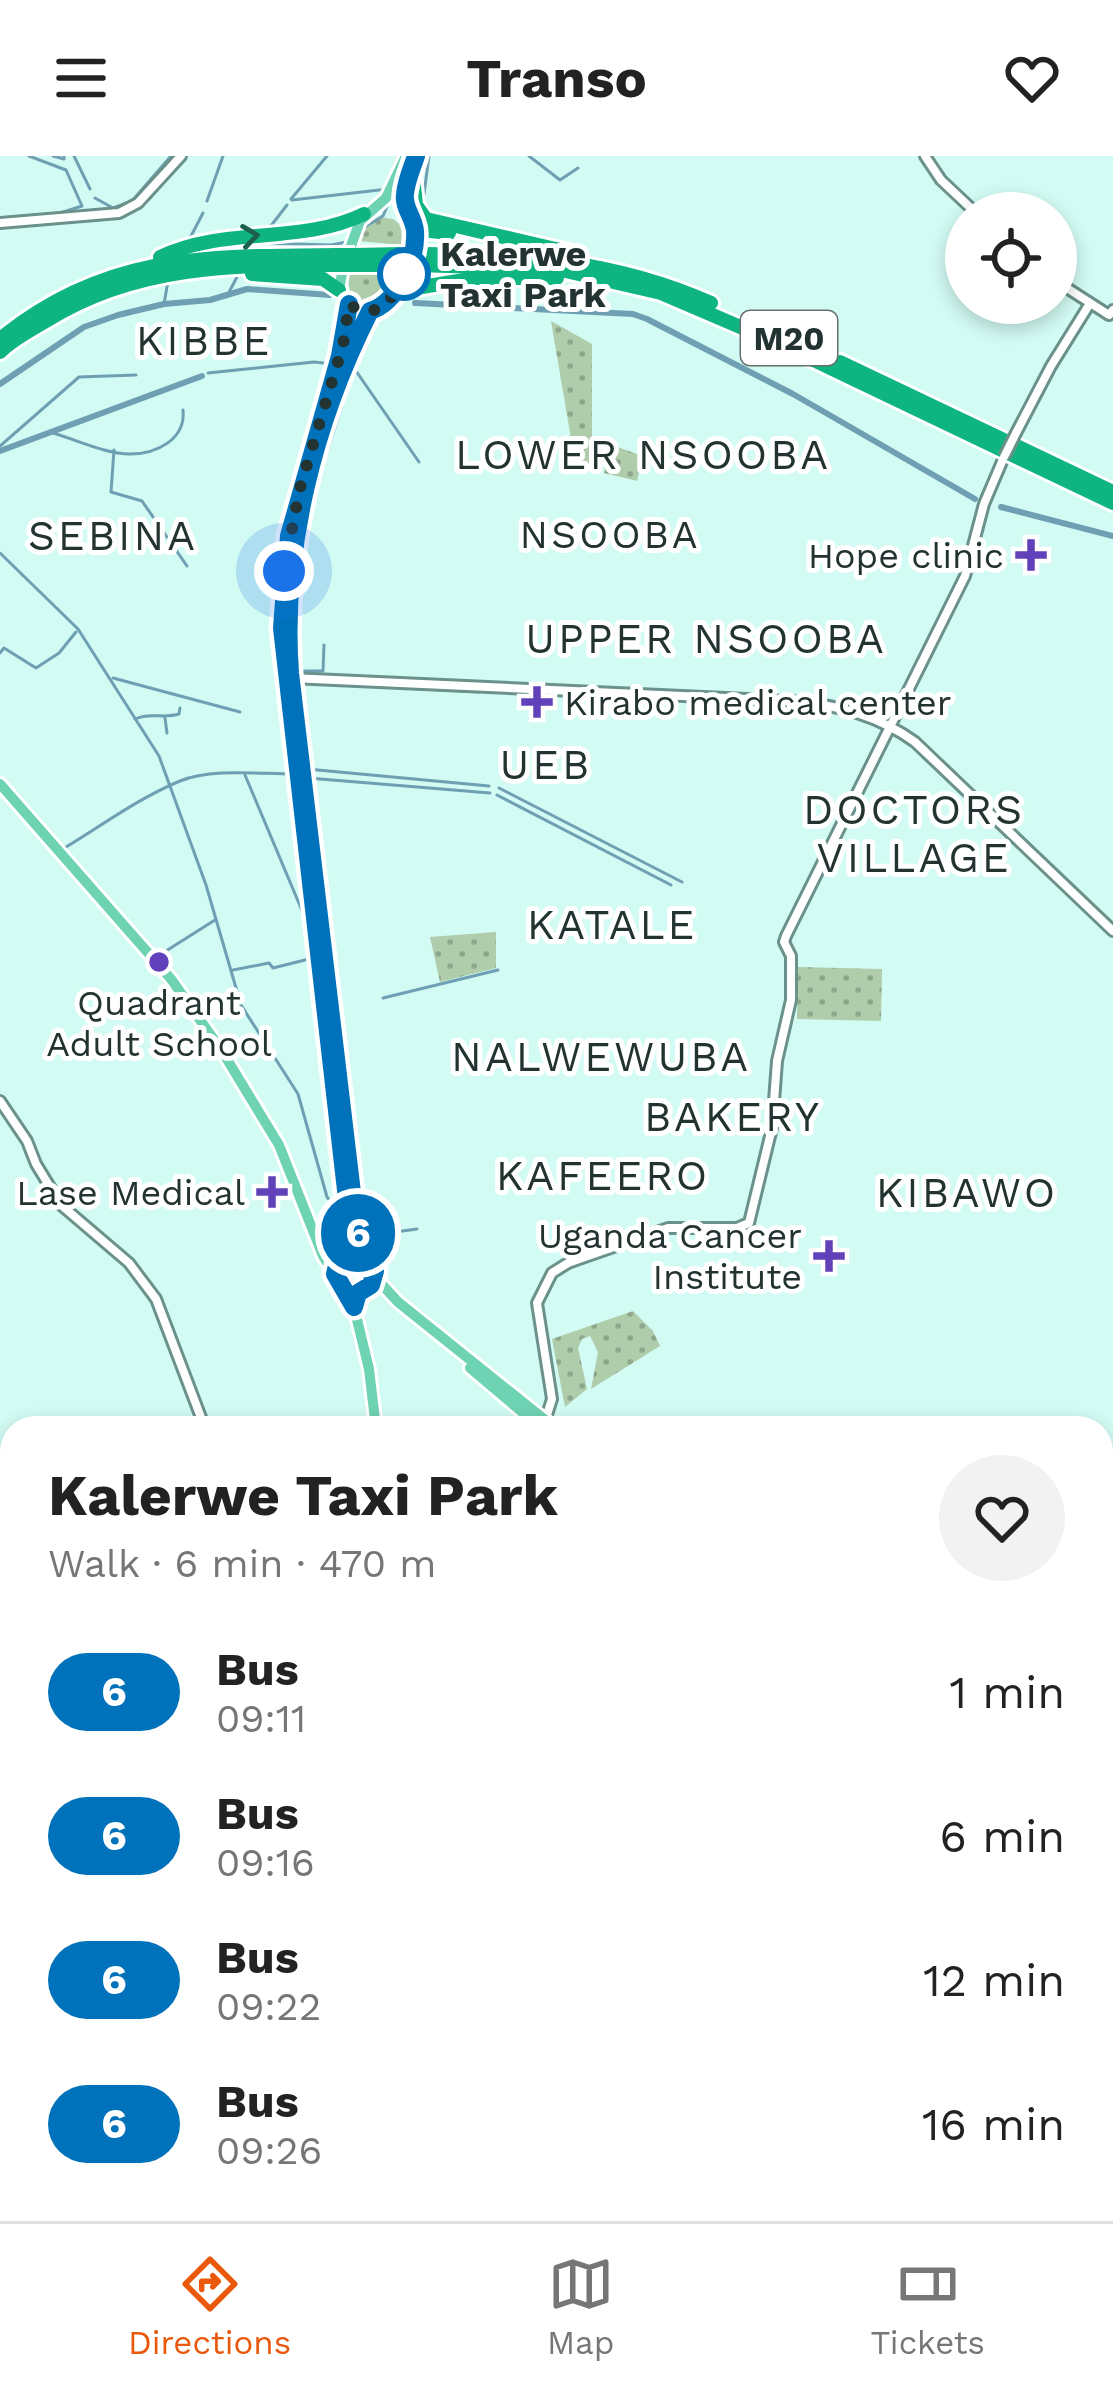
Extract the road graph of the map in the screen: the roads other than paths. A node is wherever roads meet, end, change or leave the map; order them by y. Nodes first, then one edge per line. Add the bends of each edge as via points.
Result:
1 (181, 156) edge
2 (925, 156) edge
3 (412, 160) edge
4 (954, 192) edge
5 (368, 211) junction
6 (411, 218) junction
7 (0, 223) edge
8 (508, 238) junction
9 (336, 260) junction
10 (407, 260) junction
11 (140, 268) junction
12 (167, 273) junction
13 (610, 279) junction
14 (669, 284) junction
15 (339, 290) junction
16 (398, 291) junction
17 (1077, 296) edge
18 (349, 304) junction
19 (1089, 305) junction
20 (370, 311) junction
21 (1111, 312) edge
22 (0, 339) edge
23 (0, 352) edge
24 (1113, 492) edge
25 (1113, 503) edge
26 (291, 678) junction
27 (888, 725) junction
28 (0, 784) edge
29 (1113, 932) edge
30 (0, 1101) edge
31 (318, 1246) junction
32 (346, 1256) junction
33 (365, 1256) junction
34 (335, 1274) junction
35 (375, 1277) junction
36 (356, 1292) junction
37 (200, 1416) edge
38 (374, 1416) edge
39 (533, 1416) edge
40 (534, 1416) edge
41 (548, 1416) edge

1 - 7 street via 119,213
2 - 4 street
3 - 5 main road
3 - 6 main road via 405,193
3 - 8 highway via 416,206 426,219
5 - 6 main road via 393,206
11 -> 5 highway via 196,244 327,229
5 - 15 main road
6 - 8 highway via 430,231
6 - 16 main road via 415,238
8 - 14 highway
9 - 10 highway, M20, bridge
9 - 11 highway, M20 via 213,256
9 - 12 highway, M20
10 - 13 highway, M20
10 - 14 highway, M20 via 509,254
11 - 22 highway, M20 via 48,306
12 - 15 highway via 305,277
12 - 23 highway, M20 via 62,311
13 - 16 highway via 476,278
13 - 25 highway, M20 via 701,308
14 - 24 highway, M20
15 - 18 main road
16 - 20 main road
17 - 19 street
18 - 20 main road
18 - 32 main road via 289,536 282,628 350,1226
19 - 21 street
19 - 27 street, bridge via 1004,458 965,576
20 - 26 main road via 298,519 287,593
26 - 27 street via 804,702
26 - 33 main road
27 - 29 street via 932,756
27 - 41 street via 784,942 791,1000 749,1222 660,1231 563,1265 544,1283 537,1311
28 - 31 main road via 171,979 222,1051 284,1153
30 - 37 street via 61,1205 129,1262 155,1299
31 - 32 main road
31 - 34 main road
32 - 33 main road
32 - 34 main road
33 - 35 main road
34 - 36 main road
35 - 36 main road
35 - 40 main road
36 - 38 main road
36 - 39 main road via 386,1300

